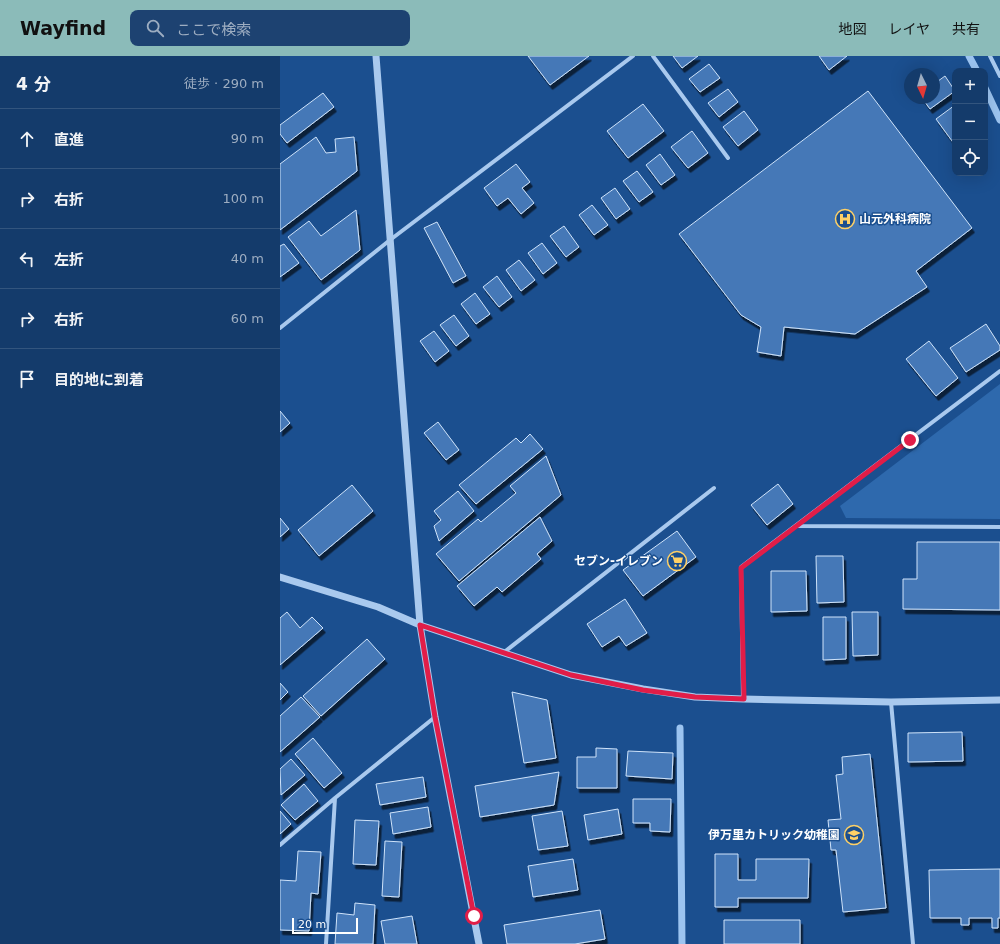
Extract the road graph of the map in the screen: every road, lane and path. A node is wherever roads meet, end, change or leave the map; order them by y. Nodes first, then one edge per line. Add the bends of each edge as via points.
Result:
1 (376, 56) edge
2 (634, 56) edge
3 (653, 56) edge
4 (990, 56) edge
5 (1000, 76) edge
6 (728, 158) dead end
7 (390, 240) junction
8 (280, 328) edge
9 (1000, 371) edge
10 (714, 488) dead end
11 (797, 526) junction
12 (1000, 527) edge
13 (280, 577) edge
14 (420, 625) junction
15 (503, 653) junction
16 (744, 699) junction
17 (1000, 700) edge
18 (891, 702) junction
19 (435, 717) junction
20 (335, 798) junction
21 (280, 845) edge
22 (326, 944) edge
23 (479, 944) edge
24 (913, 944) edge

1 - 7 street
2 - 7 street
3 - 6 street
4 - 5 street
7 - 8 street
7 - 14 street
9 - 11 street
10 - 15 street
11 - 12 street
11 - 16 street via 741,568
13 - 14 street via 378,607
14 - 15 street
14 - 19 street
15 - 16 street via 571,675 643,690 695,697
16 - 18 street
17 - 18 street
18 - 24 street
19 - 20 street
19 - 23 street
20 - 21 street
20 - 22 street

